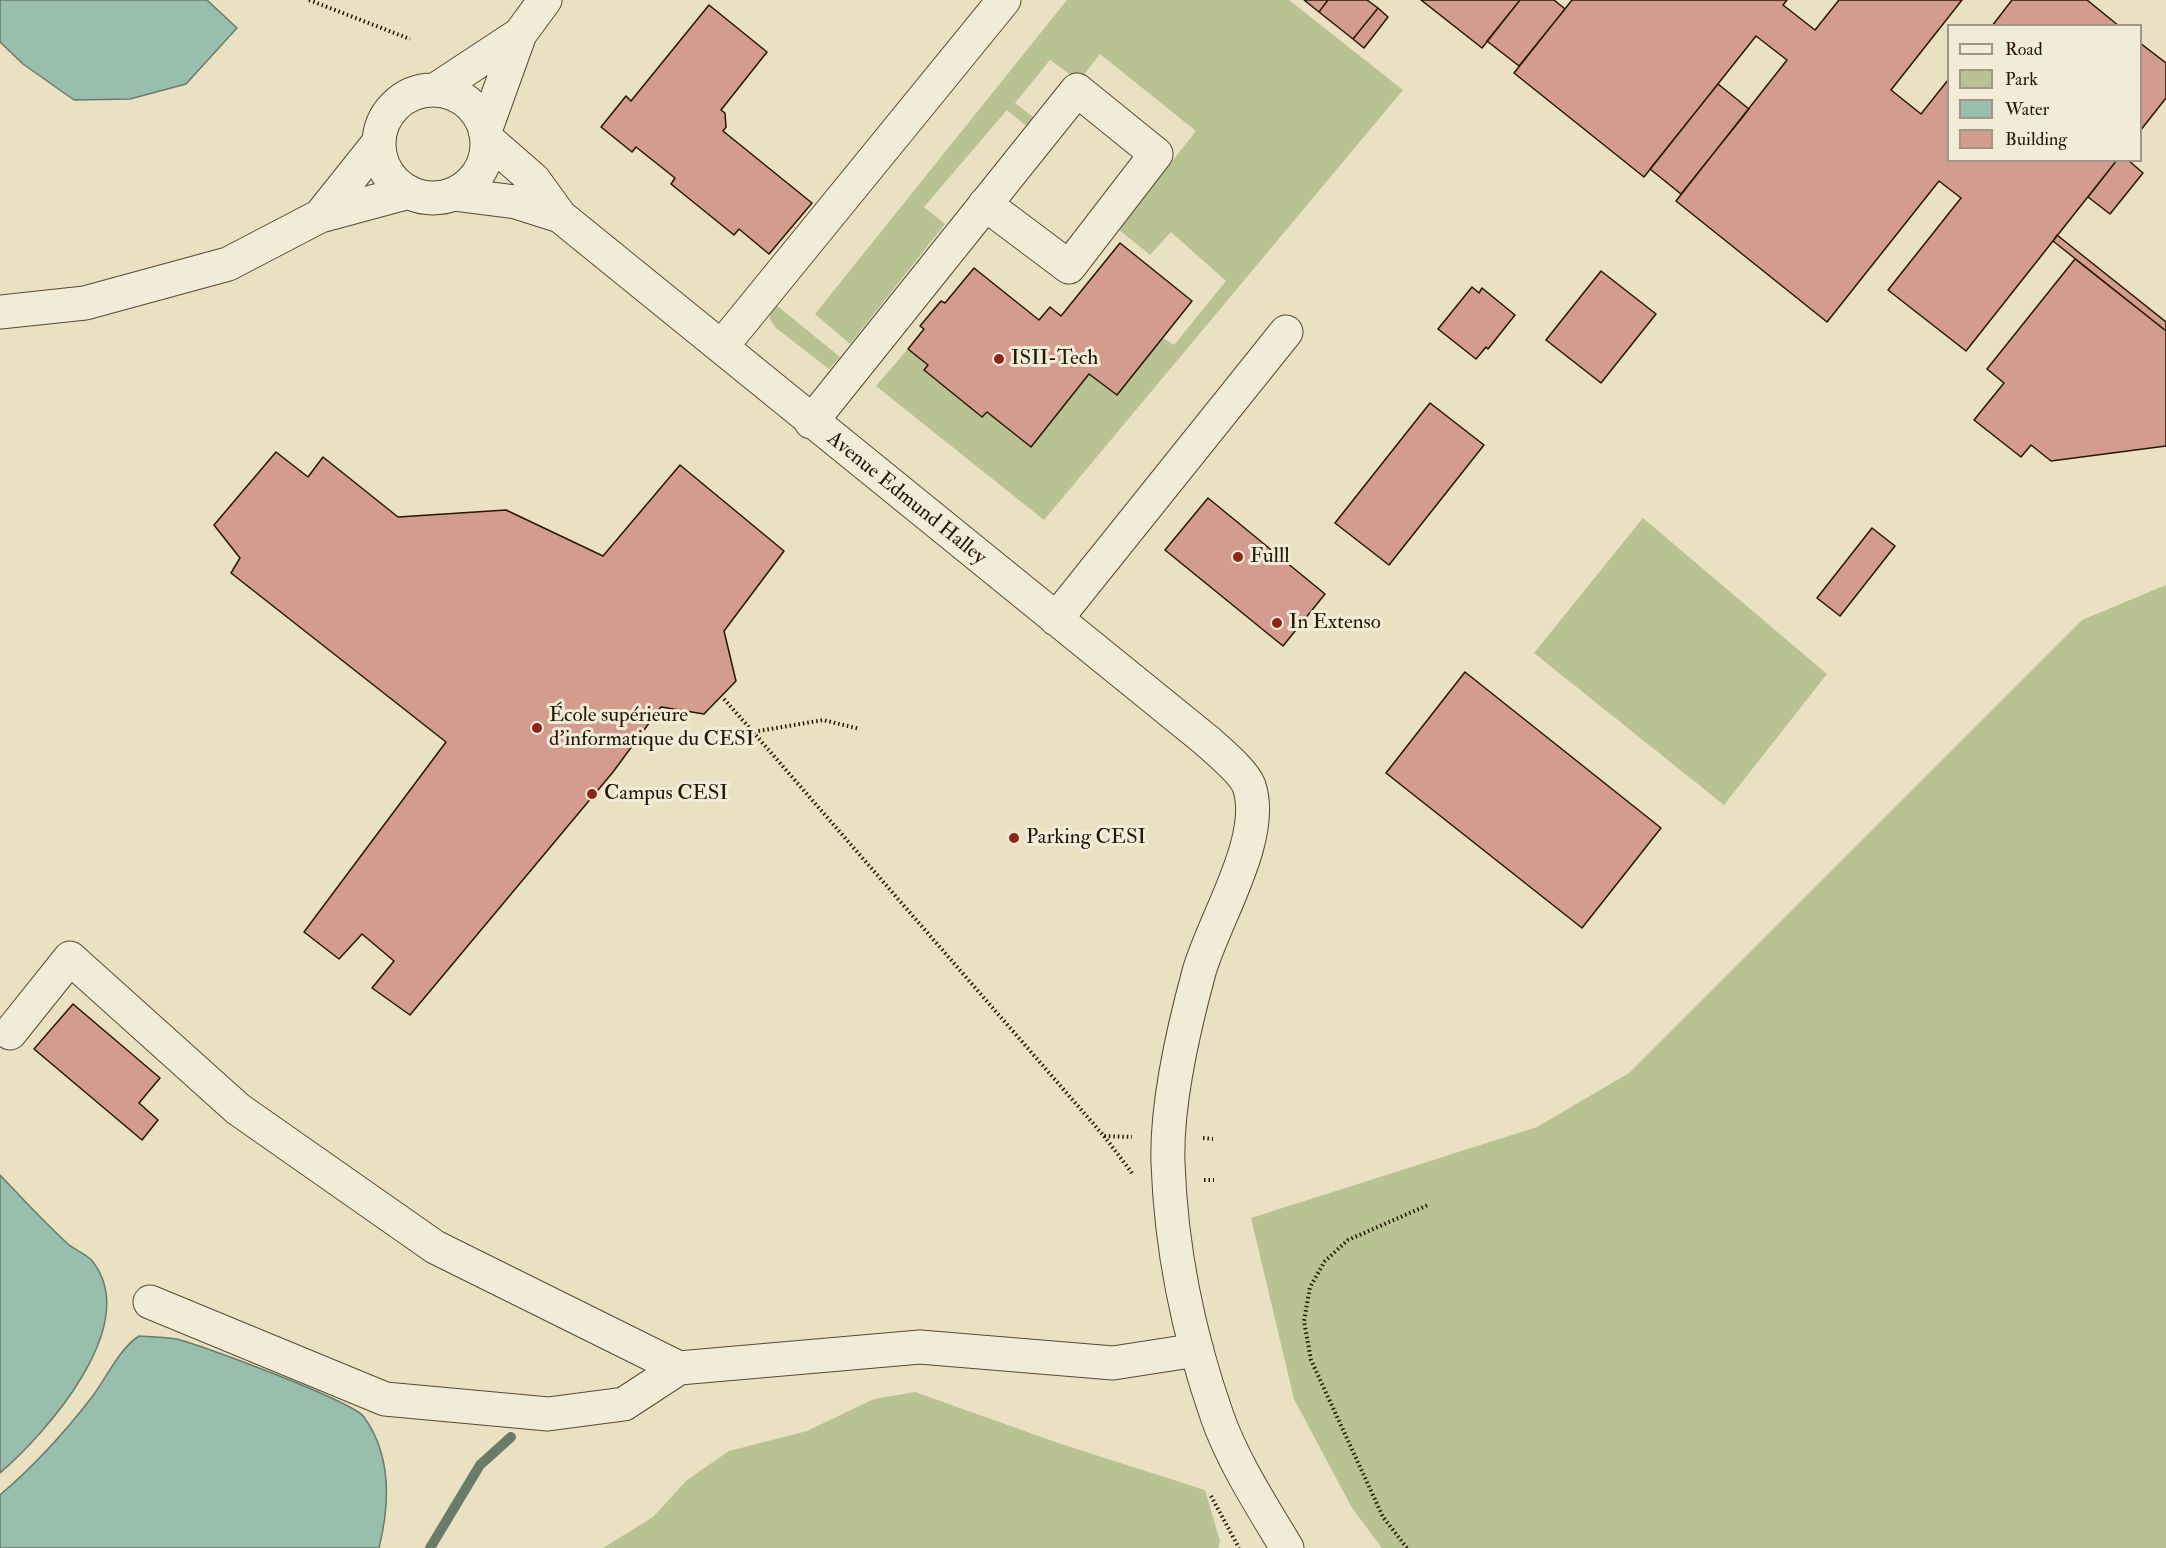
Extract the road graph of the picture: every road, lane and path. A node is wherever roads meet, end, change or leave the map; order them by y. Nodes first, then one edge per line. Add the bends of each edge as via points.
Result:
1 (309, 0) edge
2 (545, 0) edge
3 (1004, 0) edge
4 (519, 34) junction
5 (410, 39) dead end
6 (435, 90) junction
7 (486, 135) junction
8 (379, 142) junction
9 (409, 192) junction
10 (453, 194) junction
11 (985, 204) junction
12 (320, 216) junction
13 (560, 216) junction
14 (0, 312) edge
15 (1286, 332) dead end
16 (722, 346) junction
17 (811, 422) junction
18 (1056, 619) junction
19 (724, 699) dead end
20 (860, 729) dead end
21 (753, 732) junction
22 (10, 1033) dead end
23 (1104, 1136) junction
24 (1170, 1137) junction
25 (1213, 1139) dead end
26 (1136, 1178) dead end
27 (1428, 1205) dead end
28 (150, 1302) dead end
29 (1197, 1350) junction
30 (680, 1368) junction
31 (1287, 1548) edge
32 (1407, 1548) edge

1 - 5 path
2 - 4 street
3 - 16 street
4 - 6 street
4 - 7 street
6 - 7 street via 467,102 478,115
6 - 8 street via 403,99 386,118
7 - 10 street via 486,156 479,172
7 - 13 street, Avenue Edmund Halley via 534,180
8 - 9 street via 386,172
8 - 12 street
9 - 10 street via 423,197
9 - 12 street
10 - 13 street, Avenue Edmund Halley via 516,202
11 - 11 street via 1077,90 1156,154 1069,267
11 - 17 street
12 - 14 street via 228,264 85,303
13 - 16 street, Avenue Edmund Halley
15 - 18 street
16 - 17 street, Avenue Edmund Halley
17 - 18 street, Avenue Edmund Halley
18 - 24 street, Avenue Edmund Halley via 1223,755 1249,785 1250,836 1200,970 1174,1091
19 - 21 path
20 - 21 path via 823,720
21 - 23 path
22 - 30 street via 70,958 238,1109 435,1247
23 - 24 path
23 - 26 path
24 - 25 path
24 - 29 street via 1169,1179 1182,1281
27 - 32 path via 1348,1240 1325,1261 1310,1287 1304,1321 1311,1360 1335,1413 1383,1517
28 - 30 street via 385,1400 548,1414 624,1404
29 - 30 street via 1113,1363 920,1347
29 - 31 street via 1217,1418

